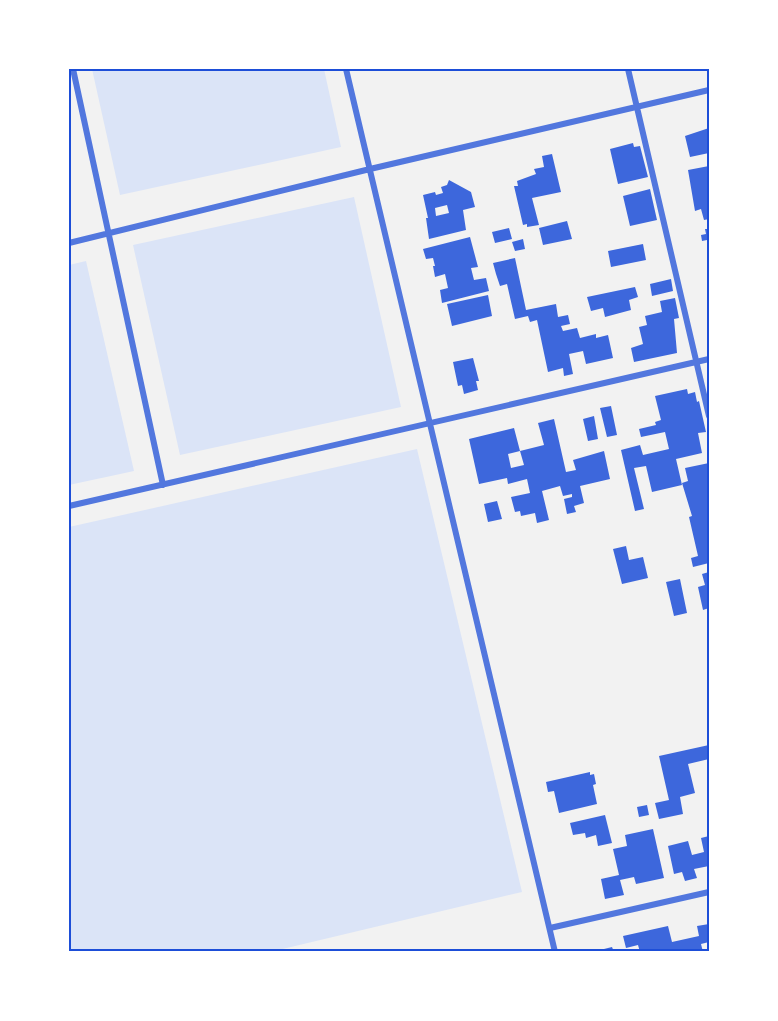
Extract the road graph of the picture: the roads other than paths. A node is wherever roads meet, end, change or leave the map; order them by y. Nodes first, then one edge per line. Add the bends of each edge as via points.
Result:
1 (73, 69) edge
2 (346, 69) edge
3 (628, 69) edge
4 (709, 90) edge
5 (637, 107) junction
6 (370, 169) junction
7 (109, 233) junction
8 (69, 243) edge
9 (709, 359) edge
10 (697, 362) junction
11 (709, 416) edge
12 (430, 424) junction
13 (163, 485) junction
14 (69, 506) edge
15 (709, 892) edge
16 (550, 928) junction
17 (555, 952) edge

1 - 7 street
2 - 6 street
3 - 5 street
4 - 5 street
5 - 6 street
5 - 10 street
6 - 7 street
6 - 12 street
7 - 8 street
7 - 13 street
9 - 10 street
10 - 11 street
10 - 12 street
12 - 13 street
12 - 16 street
13 - 14 street
15 - 16 street
16 - 17 street

